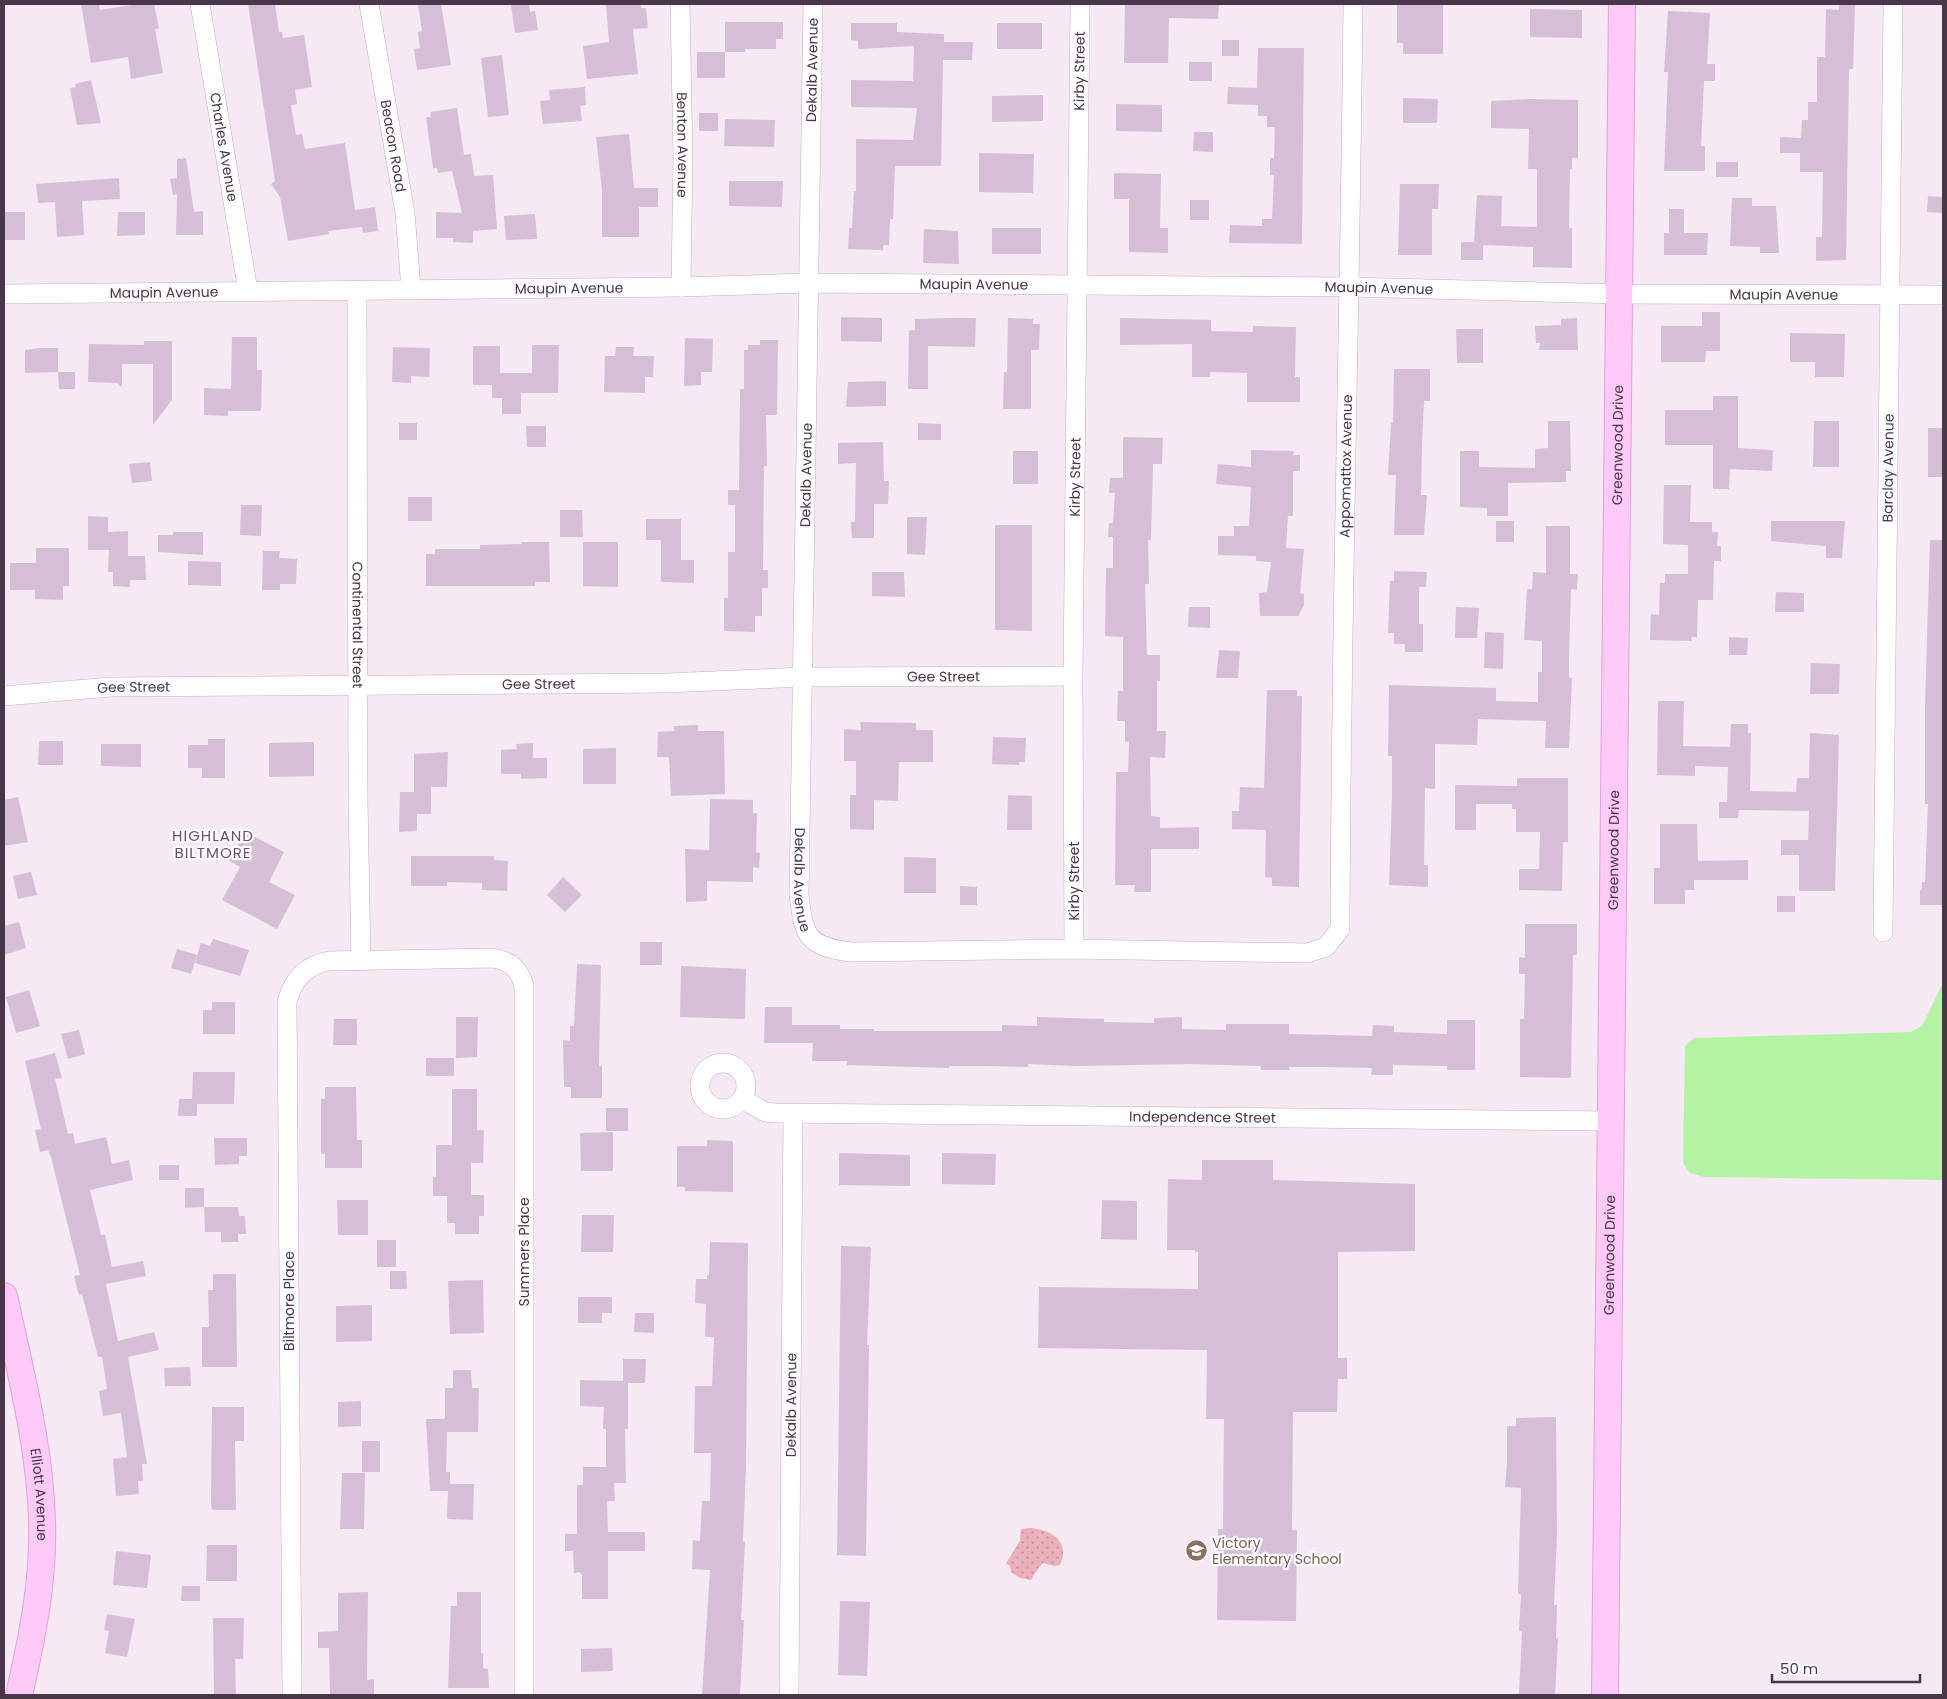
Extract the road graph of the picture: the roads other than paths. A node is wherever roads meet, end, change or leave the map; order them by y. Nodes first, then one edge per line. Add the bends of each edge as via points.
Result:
1 (200, 4) edge
2 (369, 4) edge
3 (680, 4) edge
4 (813, 4) edge
5 (1080, 4) edge
6 (1353, 4) edge
7 (1622, 4) edge
8 (1893, 4) edge
9 (808, 283) junction
10 (1077, 284) junction
11 (681, 287) junction
12 (1350, 287) junction
13 (411, 289) junction
14 (357, 290) junction
15 (248, 291) junction
16 (4, 294) edge
17 (1620, 294) junction
18 (1890, 295) junction
19 (1943, 295) edge
20 (1073, 676) junction
21 (804, 677) junction
22 (358, 685) junction
23 (4, 696) edge
24 (1883, 932) dead end
25 (1074, 948) junction
26 (361, 961) junction
27 (742, 1099) dead end
28 (793, 1114) junction
29 (1611, 1121) junction
30 (4, 1296) edge
31 (20, 1695) edge
32 (292, 1695) edge
33 (524, 1695) edge
34 (789, 1695) edge
35 (1605, 1695) edge

1 - 15 street, Charles Avenue
2 - 13 street, Beacon Road via 405,213
3 - 11 street, Benton Avenue
4 - 9 street, Dekalb Avenue
5 - 10 street, Kirby Street
6 - 12 street, Appomattox Avenue
7 - 17 street, Greenwood Drive
8 - 18 street, Barclay Avenue
9 - 10 street, Maupin Avenue
9 - 11 street, Maupin Avenue
9 - 21 street, Dekalb Avenue
10 - 12 street, Maupin Avenue
10 - 20 street, Kirby Street
11 - 13 street, Maupin Avenue
12 - 17 street, Maupin Avenue
12 - 25 street, Appomattox Avenue via 1340,929 1326,947 1307,953
13 - 14 street, Maupin Avenue
14 - 15 street, Maupin Avenue
14 - 22 street, Continental Street
15 - 16 street, Maupin Avenue
17 - 18 street, Maupin Avenue
17 - 29 street, Greenwood Drive
18 - 19 street, Maupin Avenue
18 - 24 street, Barclay Avenue
20 - 21 street, Gee Street
20 - 25 street, Kirby Street
21 - 22 street, Gee Street via 668,683
21 - 25 street, Dekalb Avenue via 799,895 802,920 814,943 850,952
22 - 23 street, Gee Street via 111,687
22 - 26 street, Continental Street
26 - 32 street, Biltmore Place via 329,961 308,968 297,978 288,1002
26 - 33 street, Summers Place via 493,958 514,966 521,974 524,986
27 - 28 street, Independence Street via 765,1112
28 - 29 street, Independence Street
28 - 34 street, Dekalb Avenue
29 - 35 street, Greenwood Drive
30 - 31 street, Elliott Avenue via 31,1418 39,1470 42,1523 34,1628

